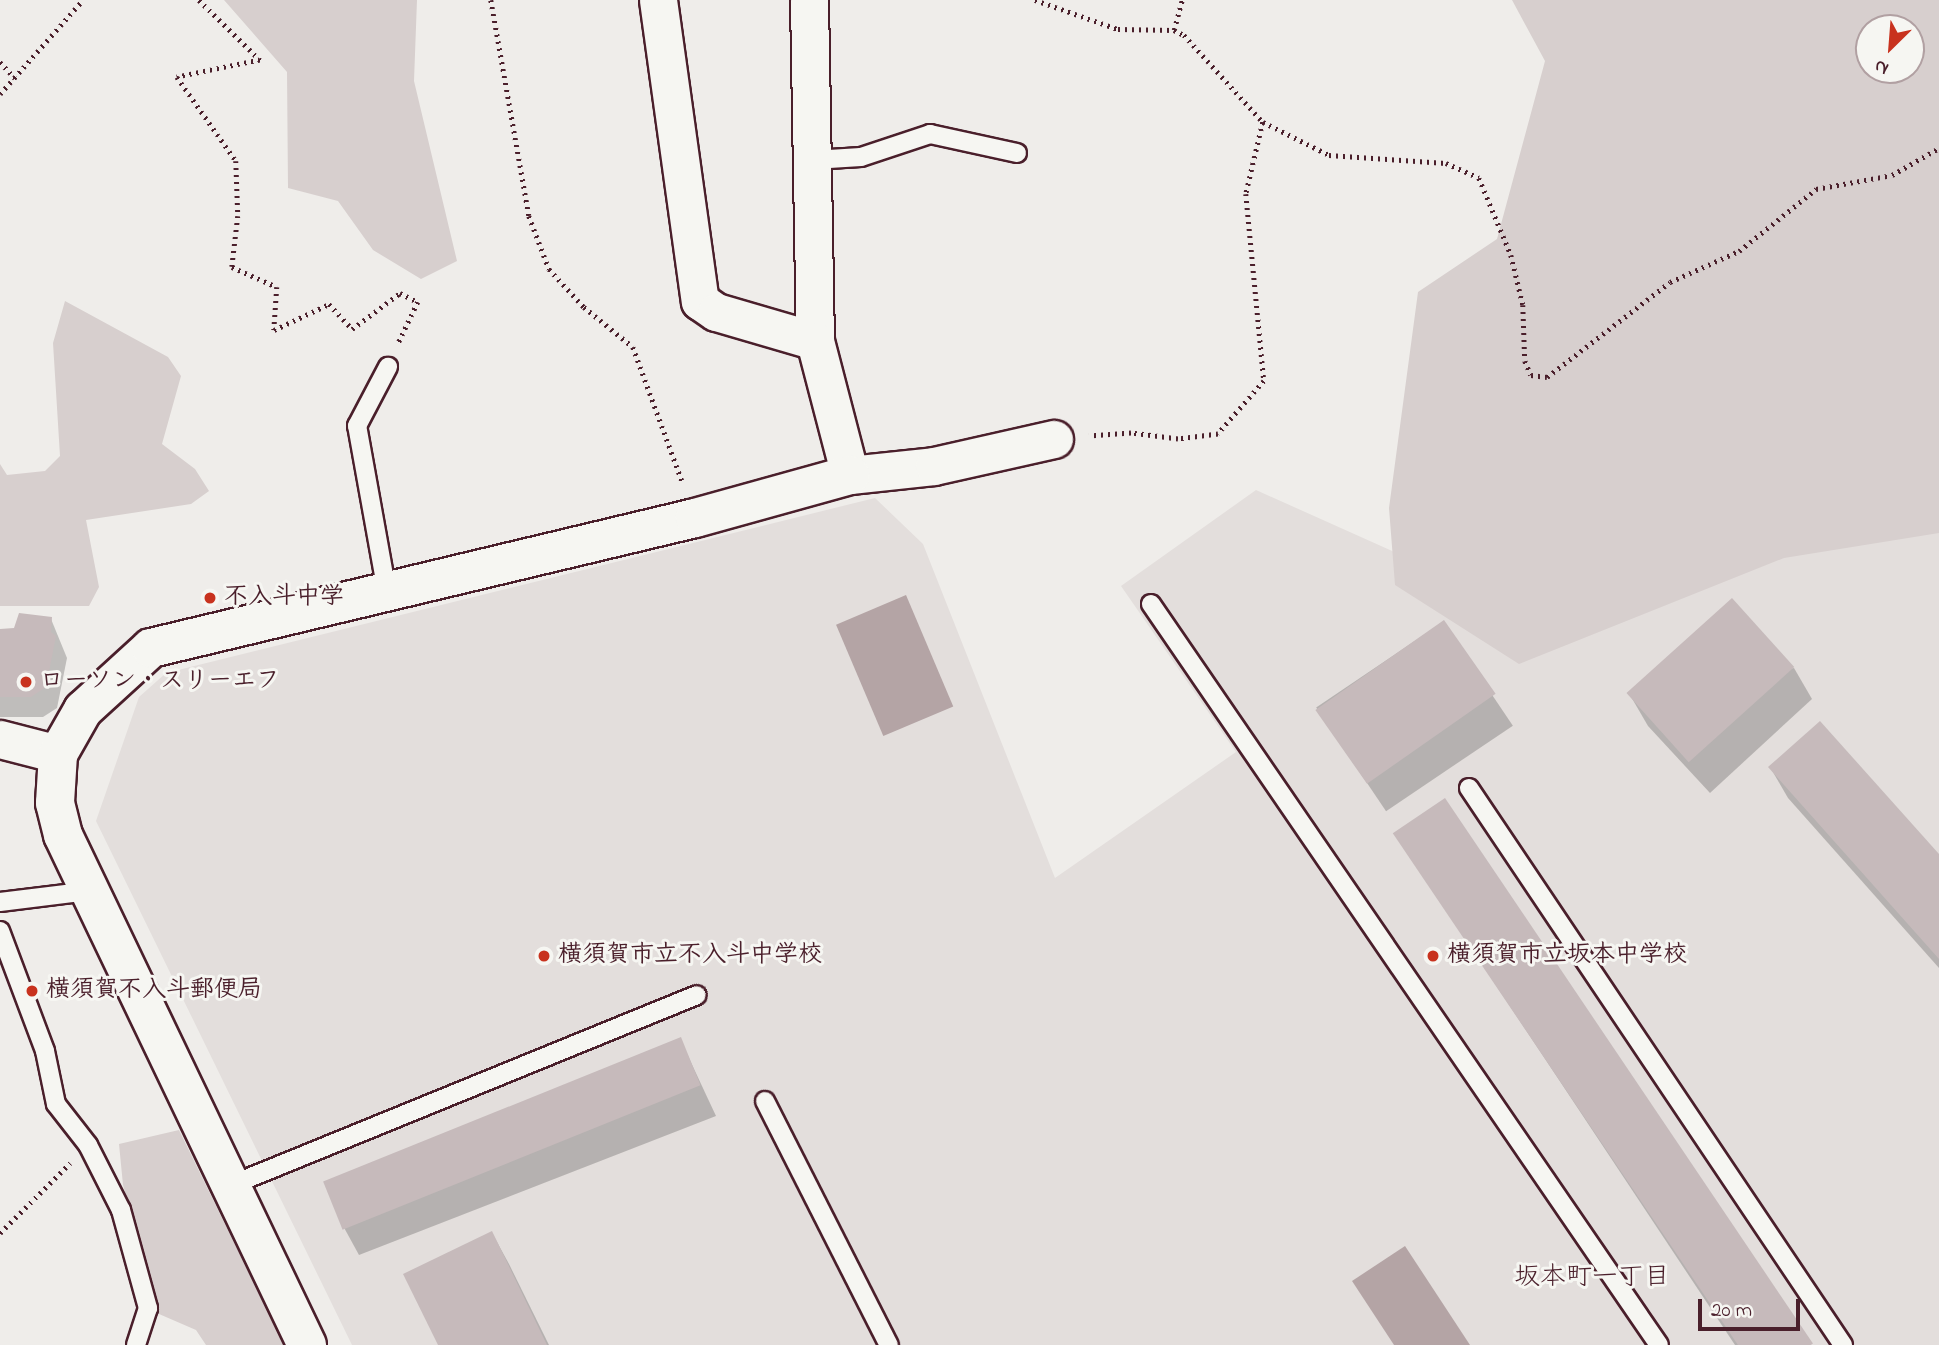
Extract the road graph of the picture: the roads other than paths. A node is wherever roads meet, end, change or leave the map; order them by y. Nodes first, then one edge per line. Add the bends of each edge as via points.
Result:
1 (658, 0) edge
2 (811, 2) edge
3 (1017, 153) dead end
4 (813, 160) junction
5 (815, 341) junction
6 (388, 367) road end
7 (1054, 439) road end
8 (850, 475) junction
9 (387, 592) junction
10 (1151, 604) dead end
11 (0, 739) edge
12 (58, 754) junction
13 (1469, 788) dead end
14 (90, 891) junction
15 (0, 902) edge
16 (0, 931) edge
17 (697, 995) dead end
18 (765, 1101) dead end
19 (229, 1186) junction
20 (1653, 1343) edge
21 (136, 1345) edge
22 (307, 1345) edge
23 (888, 1345) edge
24 (1843, 1345) edge

1 - 5 street via 700,302 716,312
2 - 4 street
3 - 4 lane via 930,134 861,157
4 - 5 street
5 - 8 street
6 - 9 lane via 357,426
7 - 8 street via 934,466
8 - 9 street
9 - 12 street via 151,648 83,710
10 - 20 lane
11 - 12 street
12 - 14 street via 55,803 63,835
13 - 24 lane
14 - 15 lane
14 - 19 street
16 - 21 lane via 45,1051 56,1104 88,1145 121,1210 148,1308
17 - 19 lane
18 - 23 lane
19 - 22 street

